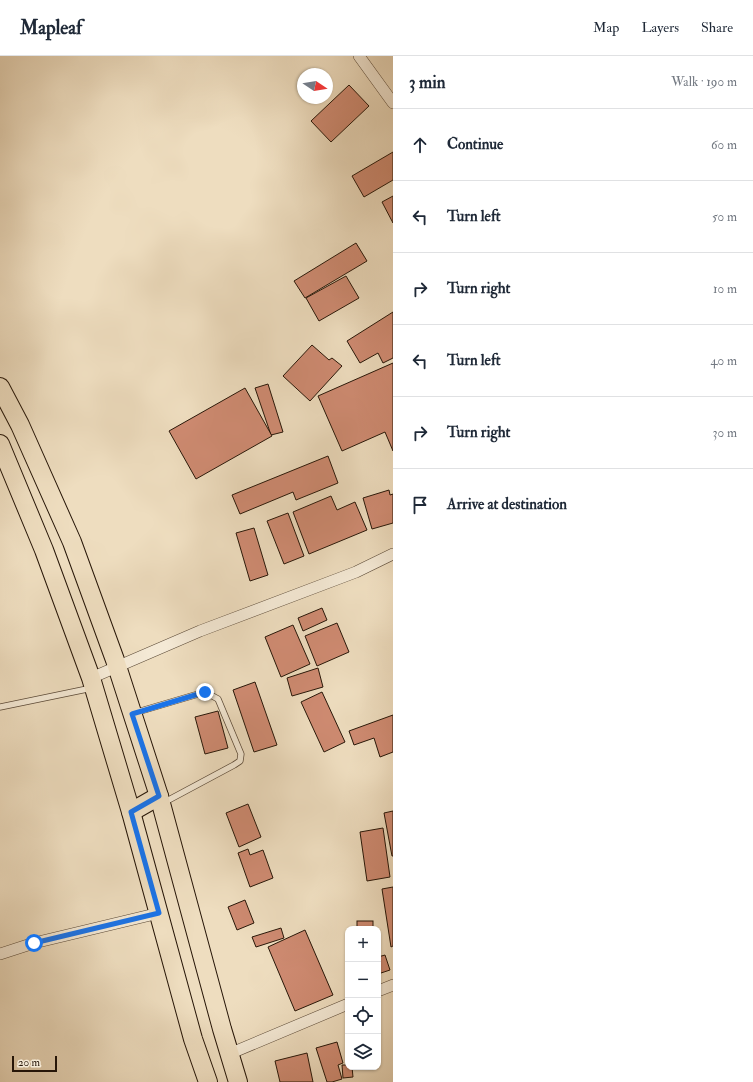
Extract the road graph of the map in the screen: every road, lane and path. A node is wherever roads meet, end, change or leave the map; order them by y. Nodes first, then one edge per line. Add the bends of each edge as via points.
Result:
1 (359, 56) edge
2 (393, 103) edge
3 (0, 387) edge
4 (0, 444) edge
5 (393, 554) edge
6 (117, 667) junction
7 (92, 683) junction
8 (0, 707) edge
9 (132, 714) junction
10 (160, 800) junction
11 (131, 812) junction
12 (159, 913) junction
13 (0, 954) edge
14 (393, 985) edge
15 (381, 990) edge
16 (345, 1005) edge
17 (229, 1054) junction
18 (208, 1082) edge
19 (238, 1082) edge

1 - 2 street
3 - 6 main road via 20,425 72,542
4 - 7 main road via 44,550
5 - 6 street via 356,572 200,631
6 - 7 street
6 - 9 main road
7 - 8 lane
7 - 11 main road
9 - 10 main road
9 - 10 lane via 205,692 218,699 242,754 240,761 234,765
10 - 11 main road
10 - 17 main road
11 - 12 main road
12 - 13 street via 34,943
12 - 18 main road via 193,1038
14 - 15 street
16 - 17 street
17 - 19 main road

